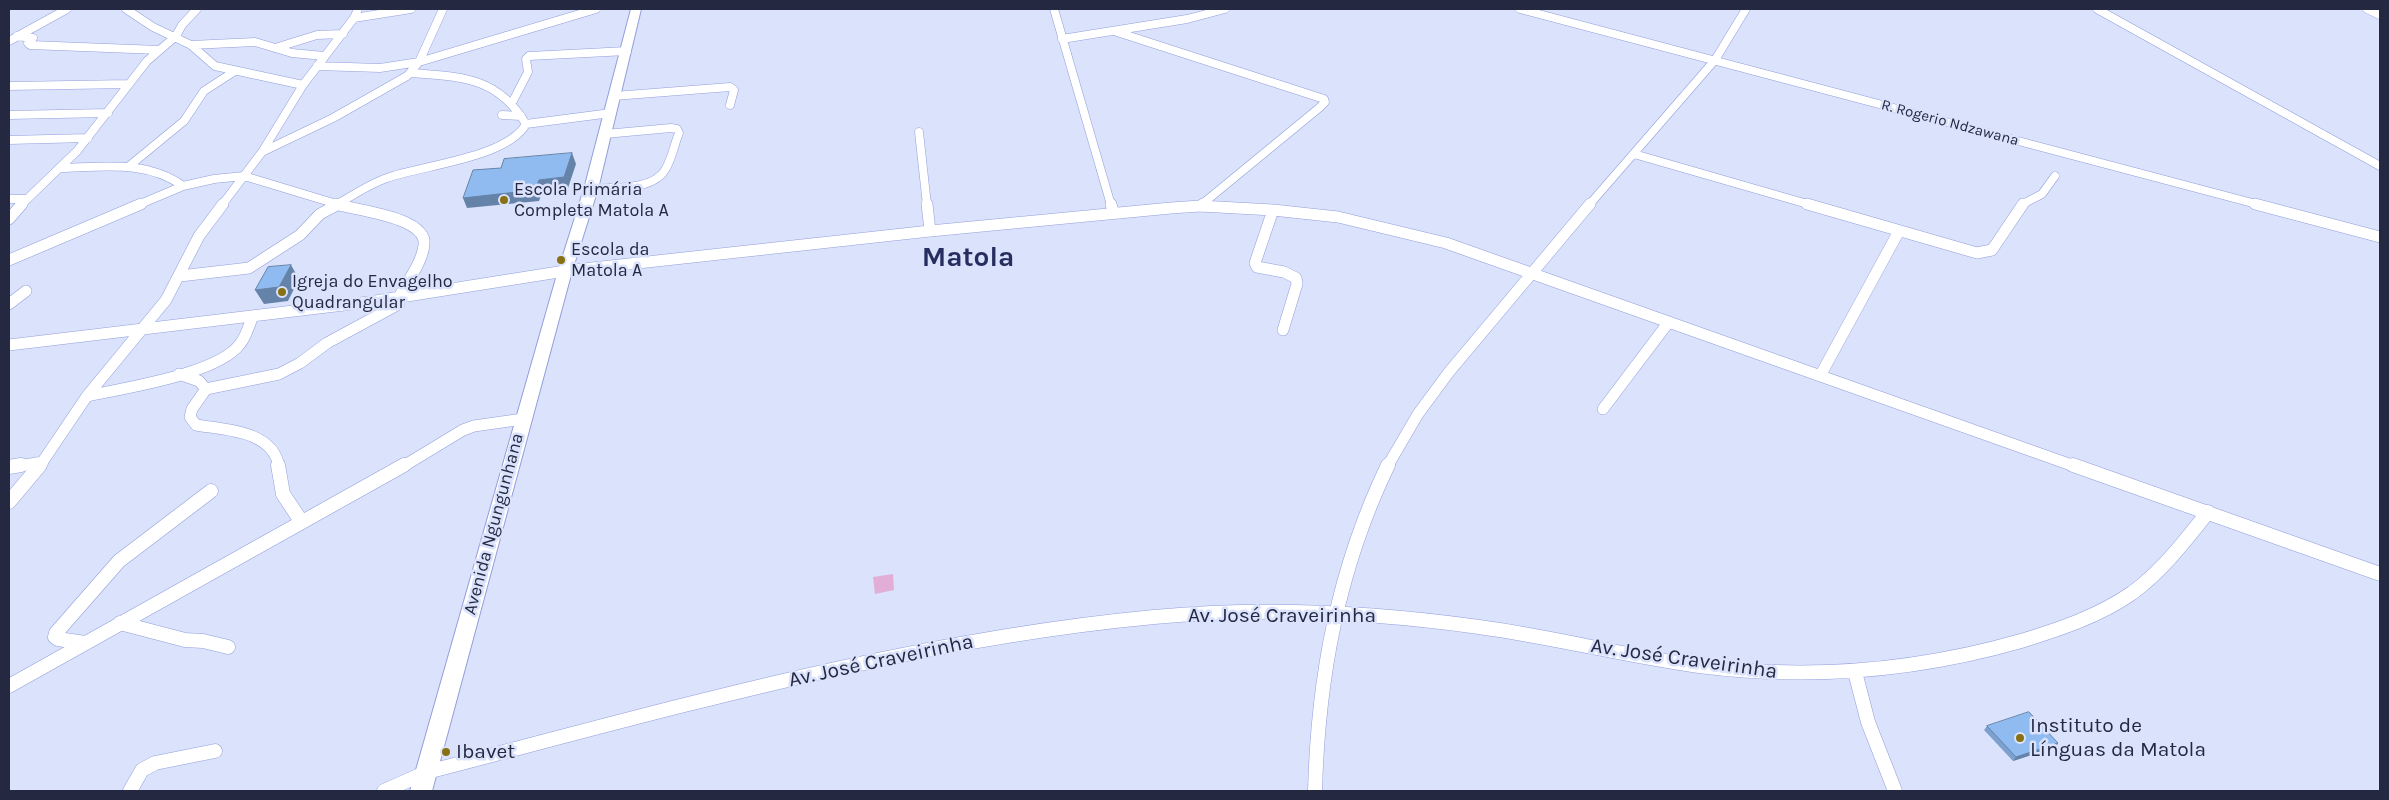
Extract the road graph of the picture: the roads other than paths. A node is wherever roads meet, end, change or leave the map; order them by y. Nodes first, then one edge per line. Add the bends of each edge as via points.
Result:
1 (67, 9) edge
2 (126, 9) edge
3 (197, 9) edge
4 (410, 9) edge
5 (443, 9) edge
6 (596, 9) edge
7 (1054, 9) edge
8 (1225, 9) edge
9 (1520, 9) edge
10 (1746, 9) edge
11 (2097, 9) edge
12 (2366, 9) edge
13 (636, 10) edge
14 (356, 14) edge
15 (2380, 15) edge
16 (1117, 32) junction
17 (343, 34) junction
18 (17, 36) junction
19 (176, 36) junction
20 (1062, 39) junction
21 (9, 42) edge
22 (191, 45) junction
23 (275, 48) junction
24 (159, 50) junction
25 (627, 51) junction
26 (324, 56) junction
27 (1715, 60) junction
28 (419, 62) junction
29 (317, 66) junction
30 (234, 71) junction
31 (410, 73) junction
32 (129, 84) junction
33 (303, 85) junction
34 (9, 86) edge
35 (614, 96) junction
36 (512, 101) junction
37 (730, 105) dead end
38 (108, 113) junction
39 (611, 113) junction
40 (9, 115) edge
41 (502, 115) dead end
42 (524, 120) junction
43 (920, 132) dead end
44 (605, 134) junction
45 (88, 138) junction
46 (9, 140) edge
47 (262, 152) junction
48 (1634, 154) junction
49 (2380, 166) edge
50 (128, 167) junction
51 (61, 168) junction
52 (244, 176) junction
53 (2055, 176) dead end
54 (182, 186) junction
55 (591, 189) junction
56 (9, 199) edge
57 (26, 200) junction
58 (339, 204) junction
59 (1200, 206) junction
60 (1273, 210) junction
61 (1113, 212) junction
62 (9, 219) edge
63 (930, 231) junction
64 (1899, 231) junction
65 (2380, 237) edge
66 (9, 260) edge
67 (567, 264) junction
68 (1532, 272) junction
69 (180, 276) junction
70 (26, 291) dead end
71 (399, 301) junction
72 (9, 304) edge
73 (253, 316) junction
74 (1668, 323) junction
75 (140, 330) junction
76 (1283, 330) dead end
77 (9, 345) edge
78 (180, 374) junction
79 (1820, 376) junction
80 (206, 389) junction
81 (87, 396) junction
82 (1602, 409) dead end
83 (523, 419) junction
84 (43, 462) junction
85 (9, 467) edge
86 (211, 491) dead end
87 (9, 502) edge
88 (2208, 512) junction
89 (302, 521) junction
90 (2380, 574) edge
91 (1335, 612) junction
92 (120, 623) junction
93 (85, 643) junction
94 (228, 646) dead end
95 (1855, 672) junction
96 (9, 686) edge
97 (216, 751) dead end
98 (421, 786) edge
99 (130, 791) edge
100 (384, 791) edge
101 (1315, 791) edge
102 (1895, 791) edge

1 - 18 street
2 - 19 street via 153,27
3 - 19 street
4 - 14 street
5 - 28 street
6 - 28 street
7 - 20 street
8 - 16 street
9 - 27 street, R. Rogerio Ndzawana
10 - 27 street
11 - 49 street
12 - 15 street
13 - 25 street, Avenida Ngungunhana
14 - 17 street
16 - 20 street
16 - 59 street via 1324,99 1319,108
17 - 23 street via 317,35
17 - 26 street
18 - 21 street
18 - 24 street via 33,38 28,43 30,45
19 - 22 street
19 - 24 street
20 - 61 street
22 - 23 street via 255,42
22 - 30 street via 215,66
23 - 26 street via 301,55
24 - 32 street
25 - 35 street, Avenida Ngungunhana
25 - 36 street via 529,56 526,59 528,72
26 - 29 street
27 - 48 street
27 - 65 street, R. Rogerio Ndzawana
28 - 29 street via 380,68
28 - 31 street
29 - 33 street
30 - 33 street
30 - 50 street via 204,91 184,121
31 - 36 street via 468,80
31 - 47 street via 397,84 353,108
32 - 34 street
32 - 38 street
33 - 47 street
35 - 37 street via 730,87 734,90
35 - 39 street, Avenida Ngungunhana
36 - 42 street
38 - 40 street
38 - 45 street
39 - 42 street
39 - 44 street, Avenida Ngungunhana
41 - 42 street
42 - 58 street via 521,133 507,144 386,178
43 - 63 street
44 - 55 street, Avenida Ngungunhana
44 - 55 street via 671,128 679,133 663,173 656,178 639,184
45 - 46 street
45 - 51 street
47 - 52 street
48 - 64 street
48 - 68 street
50 - 51 street
50 - 54 street via 163,173
51 - 57 street
52 - 54 street
52 - 58 street
52 - 69 street via 199,236
53 - 64 street via 2042,194 2021,205 1992,250 1985,253 1966,251
54 - 66 street
55 - 67 street, Avenida Ngungunhana
56 - 57 street
57 - 62 street
58 - 69 street via 315,218 300,235 249,268
58 - 71 street via 403,221 421,233 425,244 422,255
59 - 60 street
59 - 61 street
60 - 68 street via 1338,217 1384,227 1446,243
60 - 76 street via 1255,263 1257,267 1284,272 1296,278 1298,284
61 - 63 street
63 - 67 street
64 - 79 street
67 - 71 street
67 - 83 street, Avenida Ngungunhana
68 - 74 street
68 - 91 street via 1461,356 1414,419 1371,503
69 - 75 street via 166,300
70 - 72 street
71 - 73 street
71 - 80 street via 279,374
73 - 75 street
73 - 78 street via 239,345 230,353 213,363
74 - 79 street
74 - 82 street
75 - 77 street
75 - 81 street
78 - 80 street via 199,381
78 - 81 street
79 - 88 street
80 - 89 street via 190,417 196,425 248,434 263,441 277,456 284,494
81 - 84 street
83 - 89 street via 462,430 383,478
83 - 98 street, Avenida Ngungunhana
84 - 85 street
84 - 87 street
86 - 93 street via 119,561 56,632 58,639
88 - 90 street
88 - 95 street, Av. José Craveirinha via 2170,560 2118,602 2066,627 1983,653 1893,669
89 - 92 street
91 - 95 street, Av. José Craveirinha via 1477,626 1724,669 1808,675
91 - 98 street, Av. José Craveirinha via 1178,615 991,638 807,676
91 - 101 street via 1322,689 1315,754
92 - 93 street
92 - 94 street via 185,640
93 - 96 street
95 - 102 street via 1868,722
97 - 99 street via 155,763 142,770
98 - 100 street, Av. José Craveirinha

